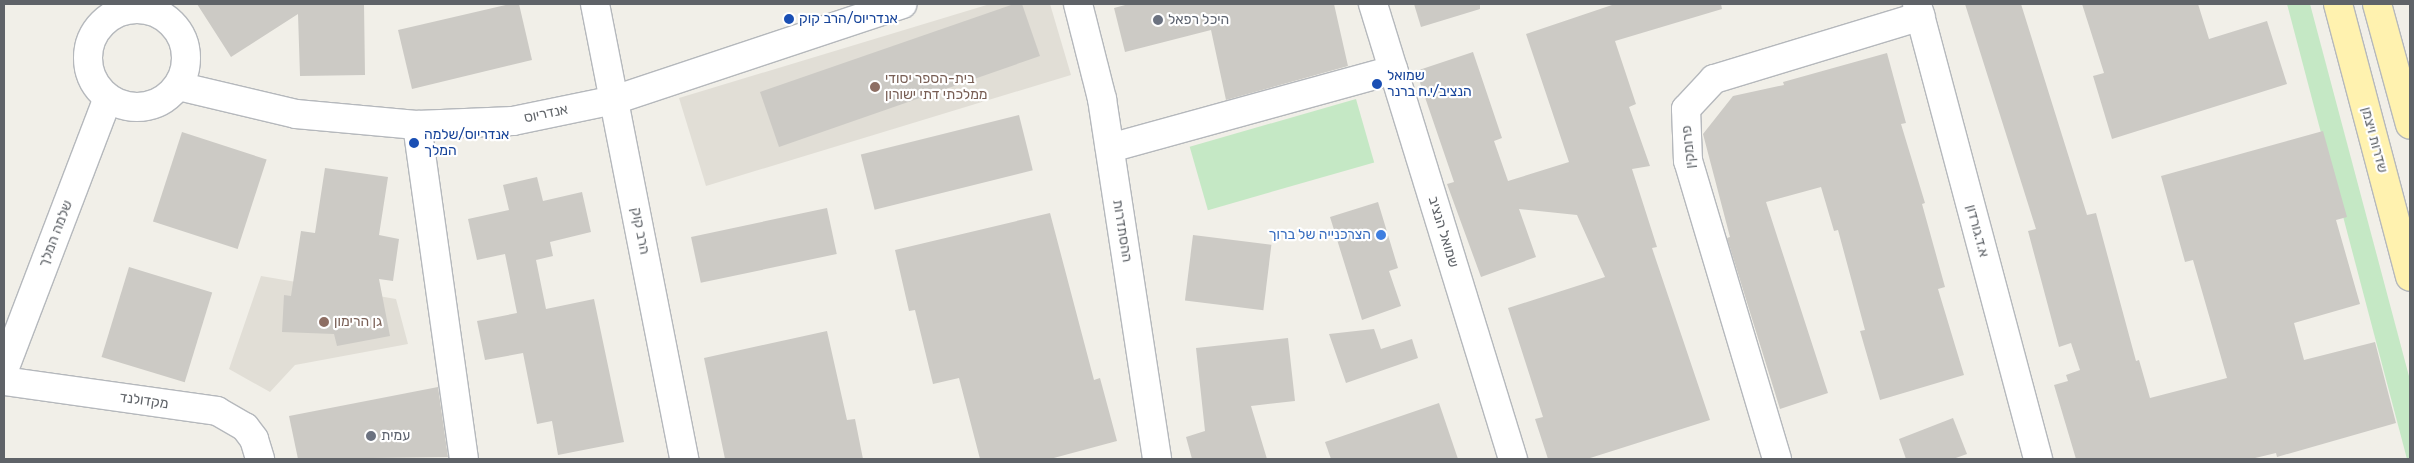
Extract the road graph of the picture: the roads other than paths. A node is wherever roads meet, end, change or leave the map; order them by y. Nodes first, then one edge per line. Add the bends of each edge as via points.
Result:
1 (596, 4) edge
2 (902, 4) edge
3 (1078, 4) edge
4 (1373, 4) edge
5 (2338, 4) edge
6 (2377, 4) edge
7 (132, 6) edge
8 (1919, 10) edge
9 (1393, 70) junction
10 (178, 86) junction
11 (108, 98) junction
12 (614, 100) junction
13 (417, 125) junction
14 (2410, 125) edge
15 (1110, 148) junction
16 (2410, 277) edge
17 (4, 370) edge
18 (4, 382) edge
19 (260, 459) edge
20 (464, 459) edge
21 (684, 459) edge
22 (1157, 459) edge
23 (1513, 459) edge
24 (1777, 459) edge
25 (2038, 459) edge

1 - 12 street, הרב קוק
2 - 12 street, אנדריוס
3 - 15 street, ההסתדרות via 1102,99
4 - 9 street, שמואל הנציב
5 - 16 main road, שדרות ויצמן
6 - 14 main road
7 - 10 street via 153,10 177,27 187,53 186,70
7 - 11 street via 101,23 88,49 88,68 95,84
8 - 24 street, פרומקין via 1714,79 1686,109 1688,161
8 - 25 street, א.ד.גורדון
9 - 15 street
9 - 23 street, שמואל הנציב
10 - 11 street via 169,97 142,107 124,106
10 - 13 street, אנדריוס via 296,114
11 - 17 street, שלמה המלך
12 - 13 street, אנדריוס via 513,121
12 - 21 street, הרב קוק
13 - 20 street
15 - 22 street, ההסתדרות
18 - 19 street, מקדולנד via 216,412 245,426 254,439

